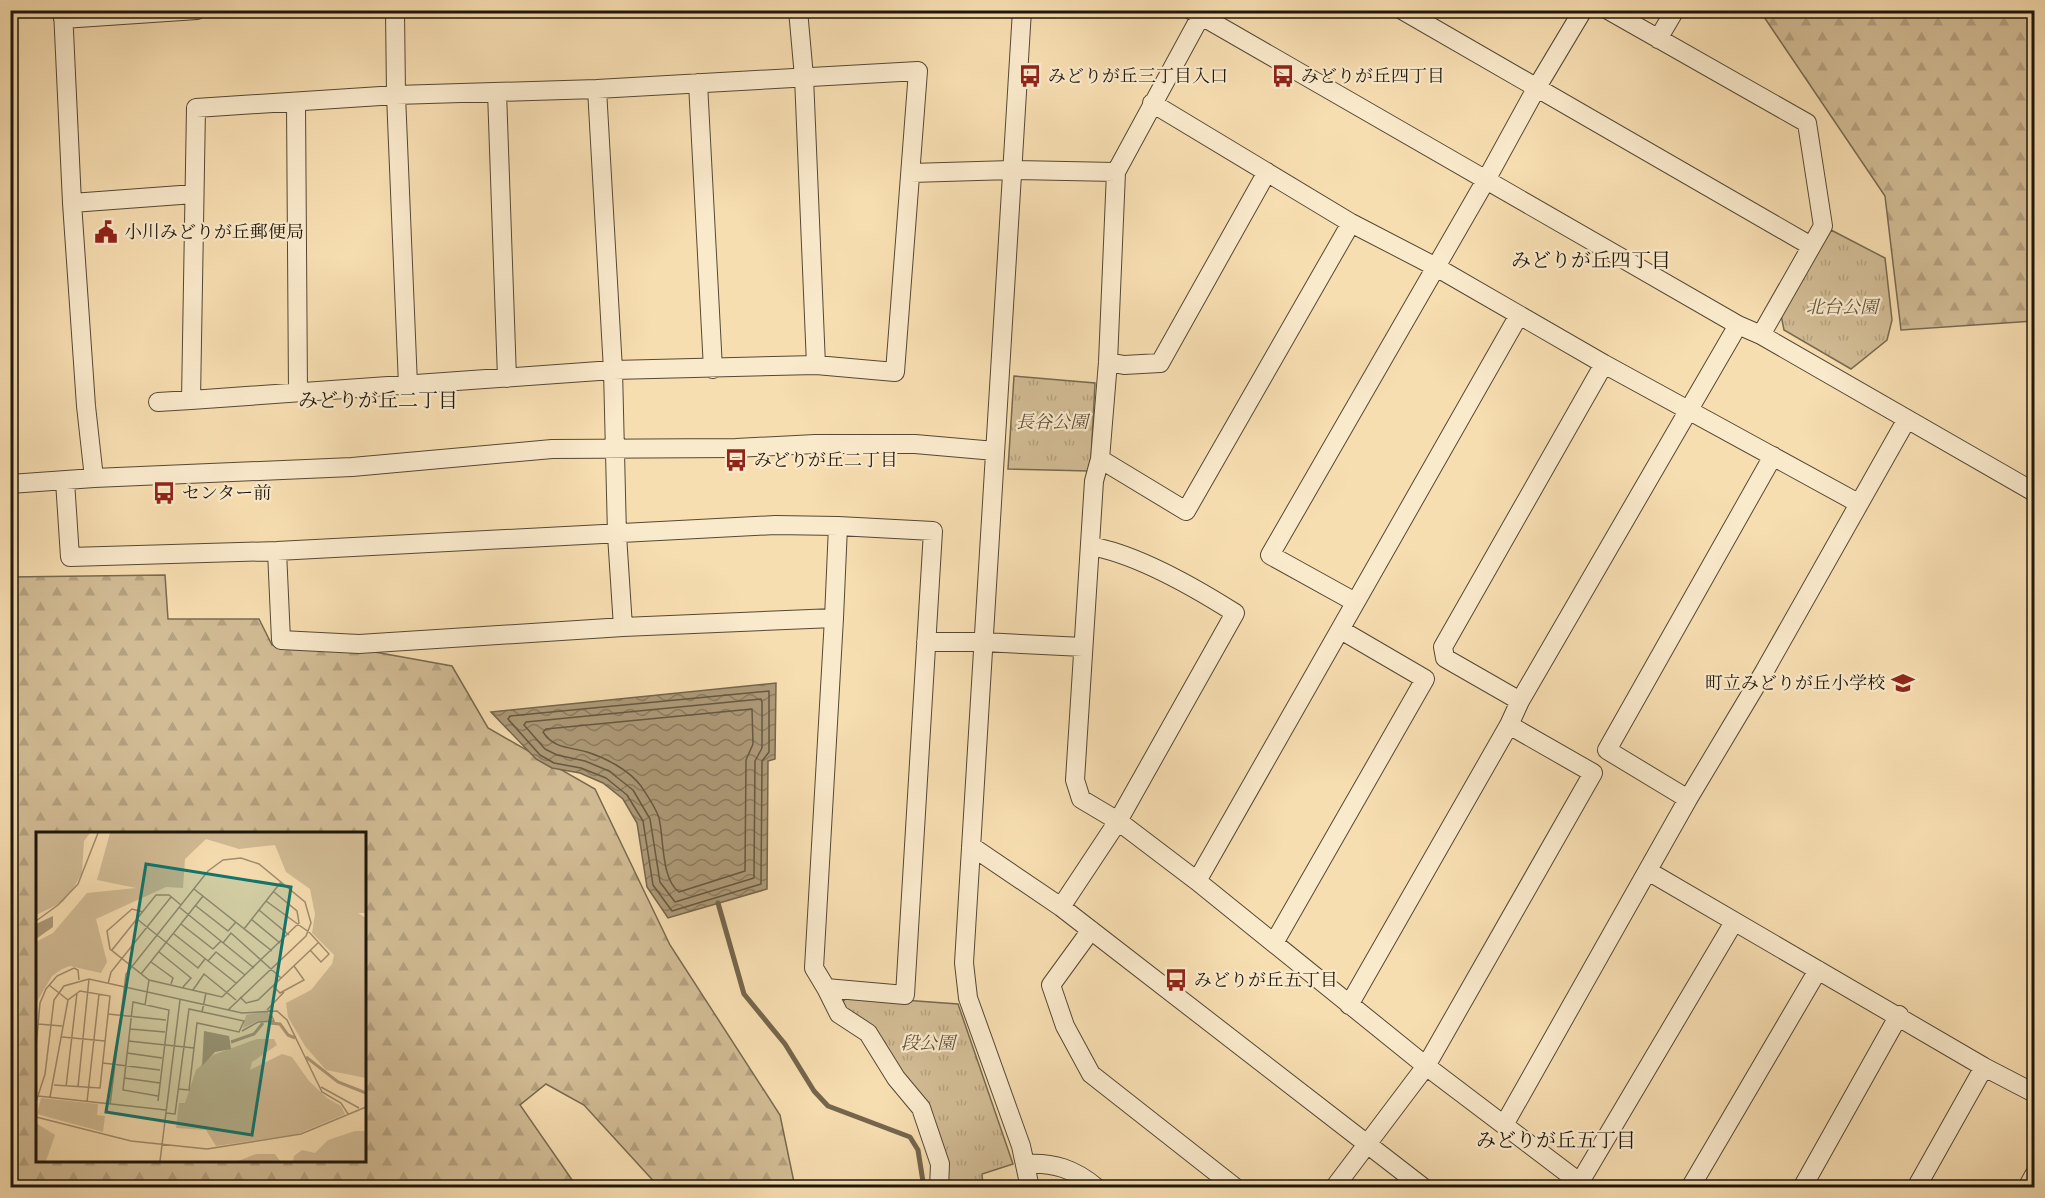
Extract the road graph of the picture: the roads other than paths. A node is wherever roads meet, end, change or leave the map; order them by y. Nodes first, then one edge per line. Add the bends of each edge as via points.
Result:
1 (197, 10) edge
2 (395, 10) edge
3 (798, 10) edge
4 (1022, 10) edge
5 (1402, 10) edge
6 (1583, 10) edge
7 (1608, 10) edge
8 (1675, 10) edge
9 (1199, 12) edge
10 (63, 15) edge
11 (1658, 39) junction
12 (804, 77) junction
13 (698, 83) junction
14 (1537, 87) junction
15 (597, 89) junction
16 (497, 92) junction
17 (396, 95) junction
18 (296, 102) junction
19 (1152, 103) junction
20 (1011, 170) junction
21 (1116, 172) junction
22 (1267, 172) junction
23 (911, 173) junction
24 (1486, 180) junction
25 (194, 194) junction
26 (72, 203) junction
27 (1351, 223) junction
28 (1811, 246) junction
29 (1436, 267) junction
30 (1519, 315) junction
31 (1738, 325) junction
32 (1761, 335) junction
33 (1108, 362) junction
34 (1604, 364) junction
35 (816, 365) junction
36 (713, 369) junction
37 (613, 370) junction
38 (507, 378) junction
39 (408, 385) junction
40 (298, 392) junction
41 (191, 400) junction
42 (158, 402) dead end
43 (1689, 409) junction
44 (1907, 419) junction
45 (616, 448) junction
46 (995, 451) junction
47 (1773, 456) junction
48 (1100, 459) junction
49 (94, 478) junction
50 (65, 481) junction
51 (10, 484) edge
52 (2034, 492) edge
53 (1858, 503) junction
54 (838, 526) junction
55 (617, 535) junction
56 (1090, 546) junction
57 (277, 551) junction
58 (1355, 602) junction
59 (834, 618) junction
60 (623, 627) junction
61 (1341, 630) junction
62 (926, 642) junction
63 (983, 642) junction
64 (1083, 647) junction
65 (1521, 701) junction
66 (1509, 725) junction
67 (1688, 799) junction
68 (1118, 821) junction
69 (971, 846) junction
70 (1648, 871) junction
71 (1197, 881) junction
72 (1061, 907) junction
73 (1734, 922) junction
74 (1091, 930) junction
75 (1274, 944) junction
76 (1818, 970) junction
77 (826, 988) junction
78 (1349, 1005) junction
79 (1899, 1015) junction
80 (1426, 1066) junction
81 (1984, 1066) junction
82 (2034, 1094) edge
83 (1504, 1125) junction
84 (1367, 1144) junction
85 (2034, 1175) edge
86 (1025, 1180) edge
87 (1229, 1185) edge
88 (1583, 1185) edge
89 (939, 1188) edge
90 (1097, 1188) edge
91 (1334, 1188) edge
92 (1424, 1188) edge
93 (1690, 1188) edge
94 (1802, 1188) edge
95 (1916, 1188) edge
96 (2027, 1188) edge

1 - 10 street
2 - 17 street
3 - 12 street
4 - 20 street
5 - 14 street
6 - 14 street
7 - 11 street
8 - 11 street
9 - 19 street
9 - 24 street
10 - 26 street
11 - 28 street via 1807,123 1823,226
12 - 13 street
12 - 23 street via 918,71
12 - 35 street
13 - 15 street
13 - 36 street
14 - 24 street
14 - 28 street
15 - 16 street
15 - 37 street
16 - 17 street
16 - 38 street
17 - 18 street
17 - 39 street
18 - 25 street via 196,108
18 - 40 street
19 - 21 street
19 - 22 street
20 - 21 street
20 - 23 street
20 - 46 street
21 - 33 street
22 - 27 street
22 - 33 street via 1160,363
23 - 35 street via 895,372
24 - 29 street
24 - 31 street
25 - 26 street
25 - 41 street
26 - 49 street
27 - 29 street
27 - 48 street via 1186,511
28 - 32 street
29 - 30 street
29 - 58 street via 1270,555
30 - 34 street
30 - 58 street
31 - 32 street
31 - 43 street
32 - 44 street
33 - 48 street
34 - 43 street
34 - 65 street via 1443,647 1444,658
35 - 36 street
36 - 37 street
37 - 38 street
37 - 45 street
38 - 39 street
39 - 40 street
40 - 41 street
41 - 42 street
43 - 47 street
43 - 65 street
44 - 52 street
44 - 53 street
45 - 46 street via 915,444
45 - 49 street via 552,449 352,467
45 - 55 street
46 - 63 street
47 - 53 street
47 - 67 street via 1607,750
48 - 56 street via 1094,481
49 - 50 street
50 - 51 street
50 - 57 street via 70,557
53 - 67 street
54 - 55 street via 775,525
54 - 59 street
54 - 62 street via 933,531
55 - 57 street
55 - 60 street
56 - 64 street
56 - 68 street via 1110,549 1195,587 1234,614
57 - 60 street via 281,640 359,644
58 - 61 street
59 - 60 street
59 - 77 street via 814,968
61 - 71 street
61 - 75 street via 1425,679
62 - 63 street
62 - 77 street via 905,995
63 - 64 street
63 - 69 street
64 - 68 street via 1075,780 1081,799
65 - 66 street
66 - 78 street
66 - 80 street via 1593,773
67 - 70 street
68 - 71 street
68 - 72 street
69 - 72 street
69 - 86 street via 964,963 968,999 1021,1146
70 - 73 street
70 - 83 street
71 - 75 street
72 - 74 street
73 - 76 street
73 - 88 street
74 - 84 street
74 - 87 street via 1051,985 1065,1026 1091,1074
75 - 78 street
76 - 79 street
76 - 93 street
77 - 89 street via 839,1014 868,1033 896,1078 921,1108 940,1164
78 - 80 street
79 - 81 street
79 - 94 street
80 - 83 street
80 - 84 street
81 - 82 street
81 - 95 street
83 - 88 street
84 - 91 street
84 - 92 street
85 - 96 street
86 - 90 street via 1042,1162 1074,1171

